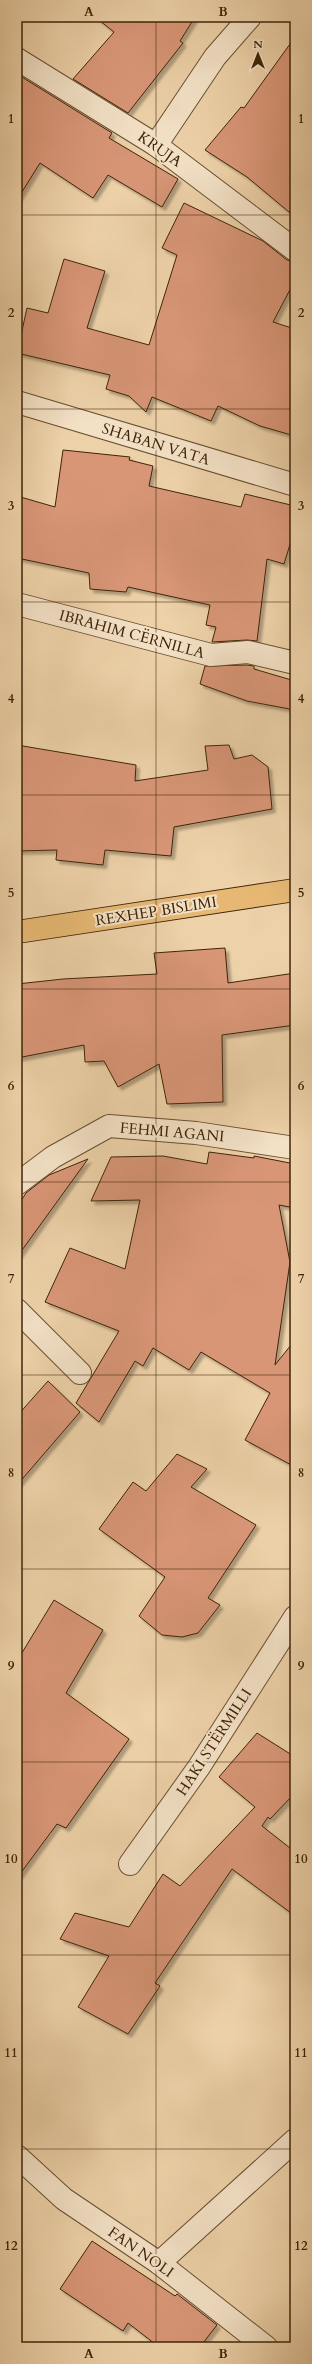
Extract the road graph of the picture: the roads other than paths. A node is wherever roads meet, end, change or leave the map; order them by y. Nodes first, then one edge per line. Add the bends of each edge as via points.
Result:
1 (250, 17) edge
2 (17, 59) edge
3 (156, 145) junction
4 (295, 250) edge
5 (17, 402) edge
6 (295, 485) edge
7 (17, 604) edge
8 (295, 663) edge
9 (295, 890) edge
10 (17, 932) edge
11 (295, 1148) edge
12 (17, 1184) edge
13 (17, 1310) edge
14 (80, 1373) dead end
15 (295, 1617) edge
16 (130, 1864) dead end
17 (295, 2140) edge
18 (17, 2156) edge
19 (159, 2263) junction
20 (266, 2347) edge

1 - 3 street via 215,57
2 - 3 street, KRUJA
3 - 4 street, KRUJA
5 - 6 street, SHABAN VATA
7 - 8 street, IBRAHIM CËRNILLA via 211,655 248,652
9 - 10 main road, REXHEP BISLIMI
11 - 12 street, FEHMI AGANI via 196,1133 109,1126 54,1157
13 - 14 street
15 - 16 street, HAKI STËRMILLI via 199,1767
17 - 19 street
18 - 19 street, FAN NOLI via 64,2199
19 - 20 street, FAN NOLI

